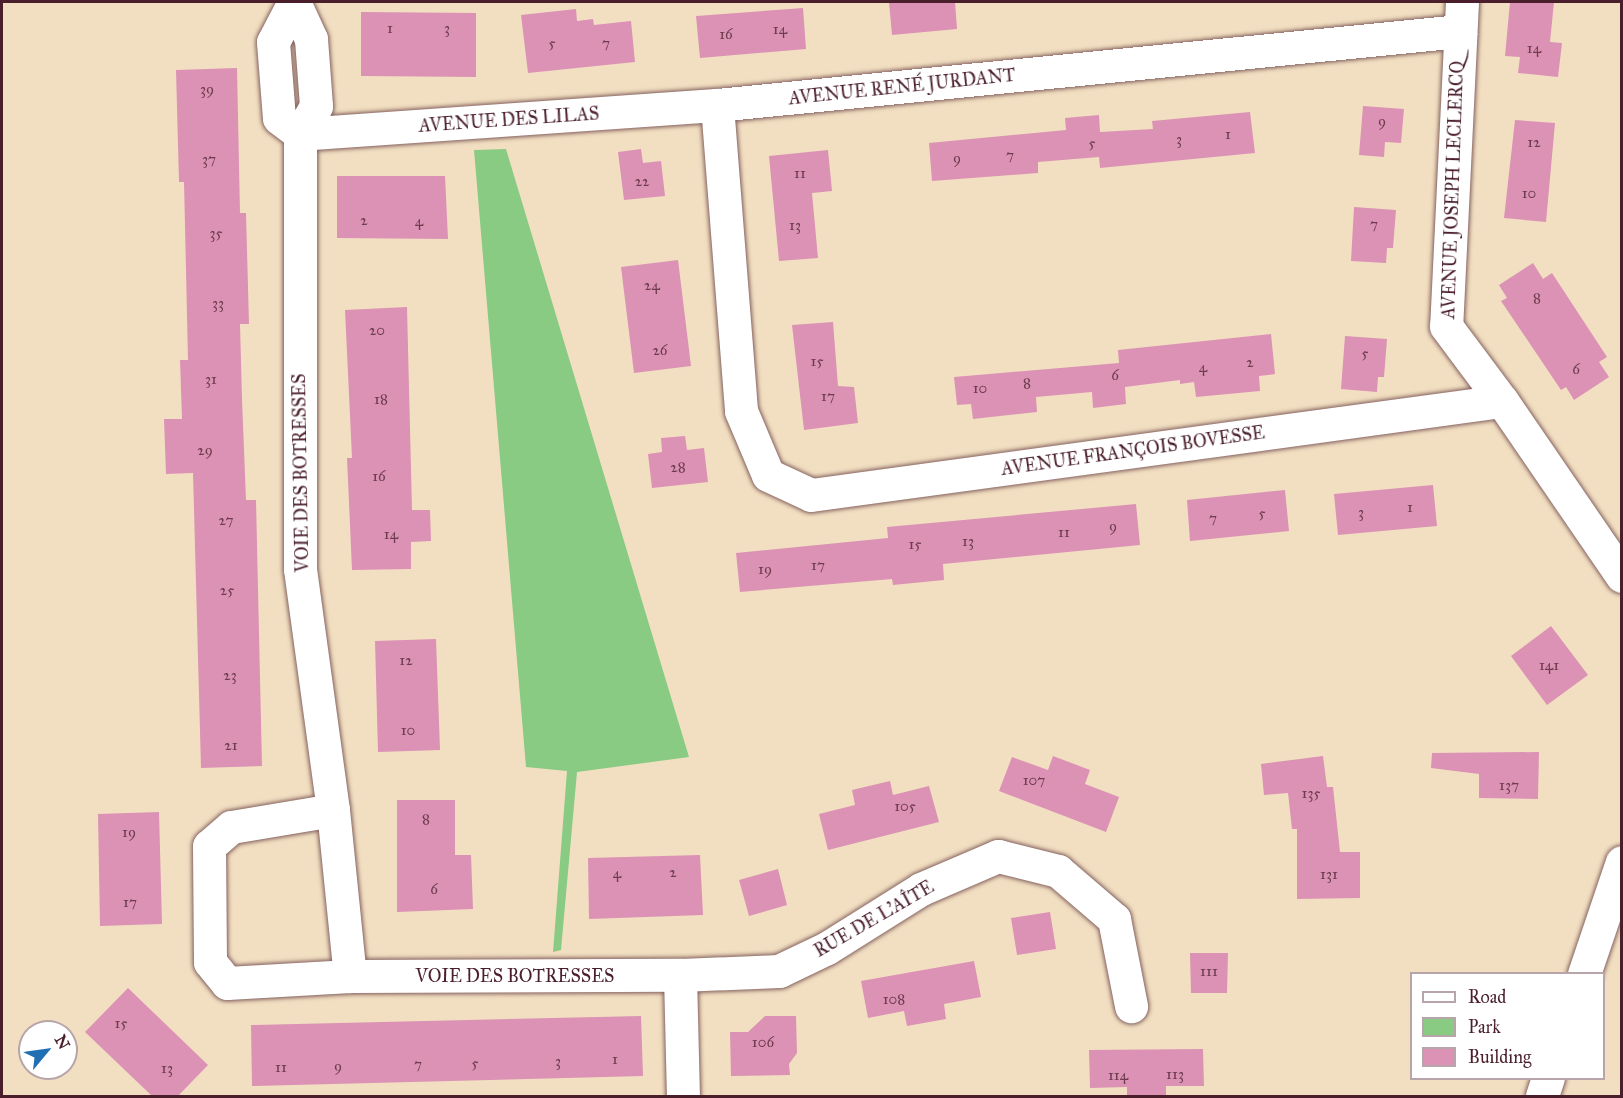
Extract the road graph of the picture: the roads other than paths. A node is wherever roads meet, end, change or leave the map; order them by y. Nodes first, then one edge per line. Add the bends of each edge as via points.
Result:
1 (294, 2) edge
2 (1461, 16) edge
3 (717, 105) junction
4 (300, 134) junction
5 (1502, 400) junction
6 (1622, 576) edge
7 (333, 810) junction
8 (1621, 864) edge
9 (1585, 972) edge
10 (680, 975) junction
11 (350, 976) junction
12 (1131, 1006) dead end
13 (1547, 1080) edge
14 (683, 1096) edge
15 (1542, 1096) edge

1 - 4 street, VOIE DES BOTRESSES via 311,39 316,106
2 - 3 street, AVENUE RENÉ JURDANT
2 - 5 street, AVENUE JOSEPH LECLERCQ via 1446,326
3 - 4 street, AVENUE DES LILAS
3 - 5 street, AVENUE FRANÇOIS BOVESSE via 741,411 768,475 811,495
4 - 7 street, VOIE DES BOTRESSES via 300,569
5 - 6 street, AVENUE JOSEPH LECLERCQ
7 - 11 street, VOIE DES BOTRESSES
7 - 11 street, VOIE DES BOTRESSES via 231,827 209,846 210,962 227,983
8 - 9 street
10 - 11 street, VOIE DES BOTRESSES
10 - 12 street, RUE DE L'AÎTE via 779,970 827,948 921,889 998,856 1058,871 1114,919
10 - 14 street
13 - 15 street

